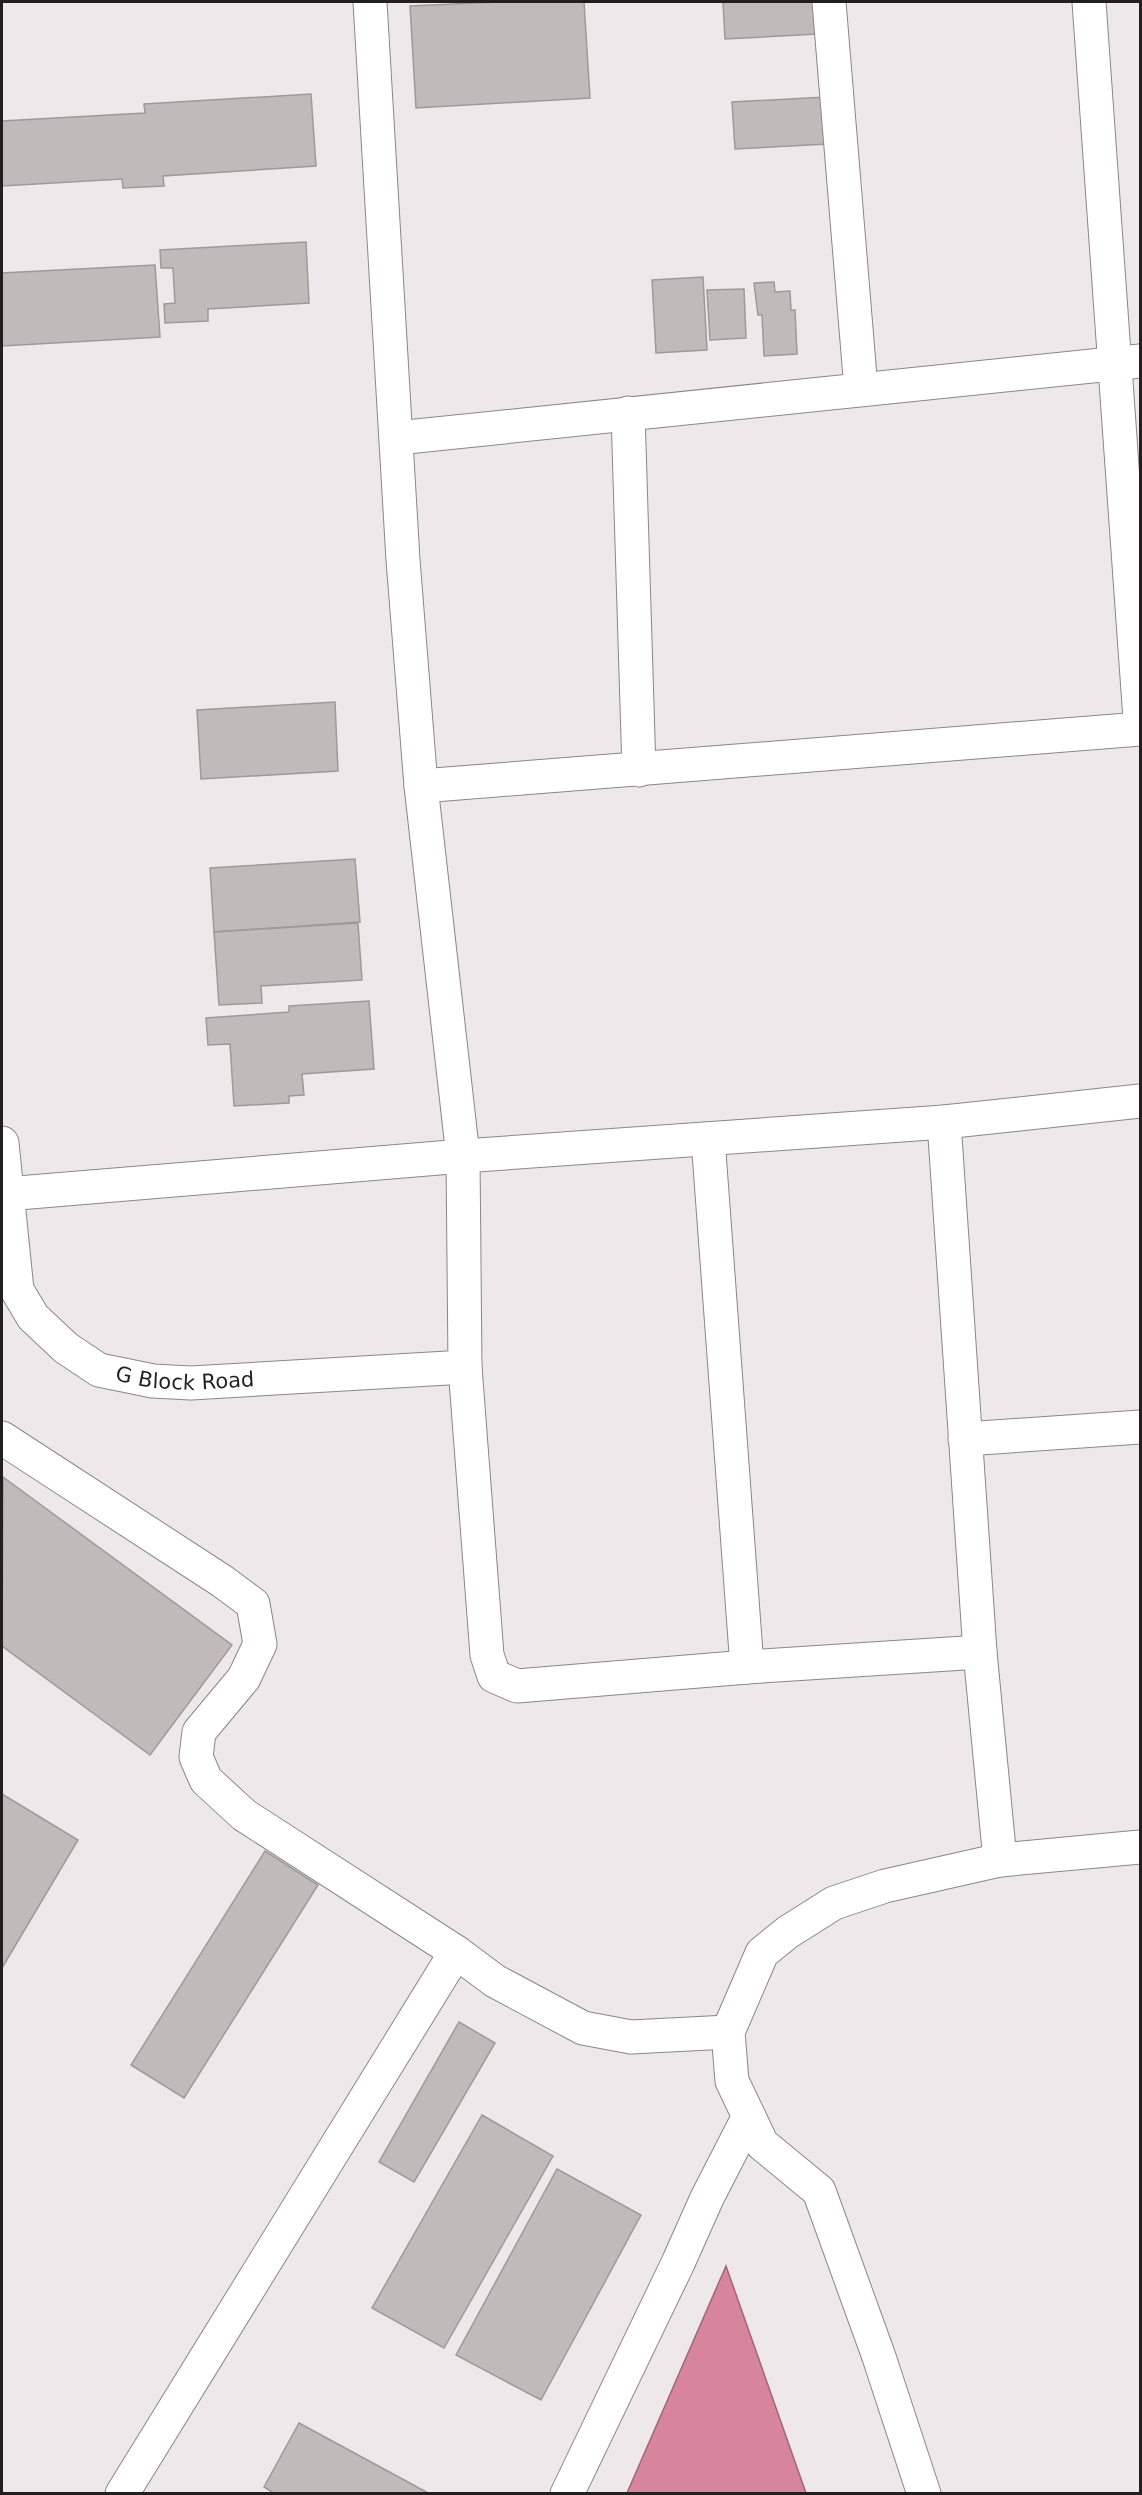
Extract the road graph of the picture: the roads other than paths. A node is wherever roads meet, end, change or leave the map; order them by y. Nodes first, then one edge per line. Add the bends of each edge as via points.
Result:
1 (370, 2) edge
2 (829, 2) edge
3 (1089, 2) edge
4 (1127, 362) edge
5 (861, 389) junction
6 (628, 413) junction
7 (397, 438) junction
8 (1140, 719) edge
9 (1140, 729) edge
10 (639, 770) junction
11 (421, 786) junction
12 (1140, 1101) edge
13 (944, 1122) junction
14 (708, 1139) junction
15 (2, 1143) edge
16 (463, 1156) junction
17 (6, 1194) junction
18 (465, 1367) junction
19 (1140, 1427) edge
20 (2, 1438) edge
21 (965, 1439) junction
22 (980, 1652) junction
23 (747, 1666) junction
24 (1140, 1847) edge
25 (1000, 1860) junction
26 (456, 1952) junction
27 (728, 2032) junction
28 (748, 2118) junction
29 (122, 2493) edge
30 (567, 2493) edge
31 (924, 2493) edge

1 - 7 street
2 - 5 street
3 - 4 street
4 - 5 street
4 - 8 street
5 - 6 street
6 - 7 street
6 - 10 street
7 - 11 street
9 - 10 street
10 - 11 street
11 - 16 street
12 - 13 street
13 - 14 street
13 - 21 street
14 - 16 street
14 - 23 street
15 - 17 street, G Block Road
16 - 17 street
16 - 18 street
17 - 18 street, G Block Road via 16,1290 33,1317 66,1348 99,1370 153,1382 191,1383
18 - 23 street via 488,1655 494,1676 517,1686
19 - 21 street
20 - 26 street via 253,1605 260,1644 244,1678 199,1732 196,1757 206,1780 244,1815
21 - 22 street
22 - 23 street
22 - 25 street
24 - 25 street
25 - 27 street via 885,1886 834,1903 788,1932 762,1953
26 - 27 street via 495,1981 583,2028 631,2037
26 - 29 street
27 - 28 street via 732,2081
28 - 30 street
28 - 31 street via 762,2144 819,2191

